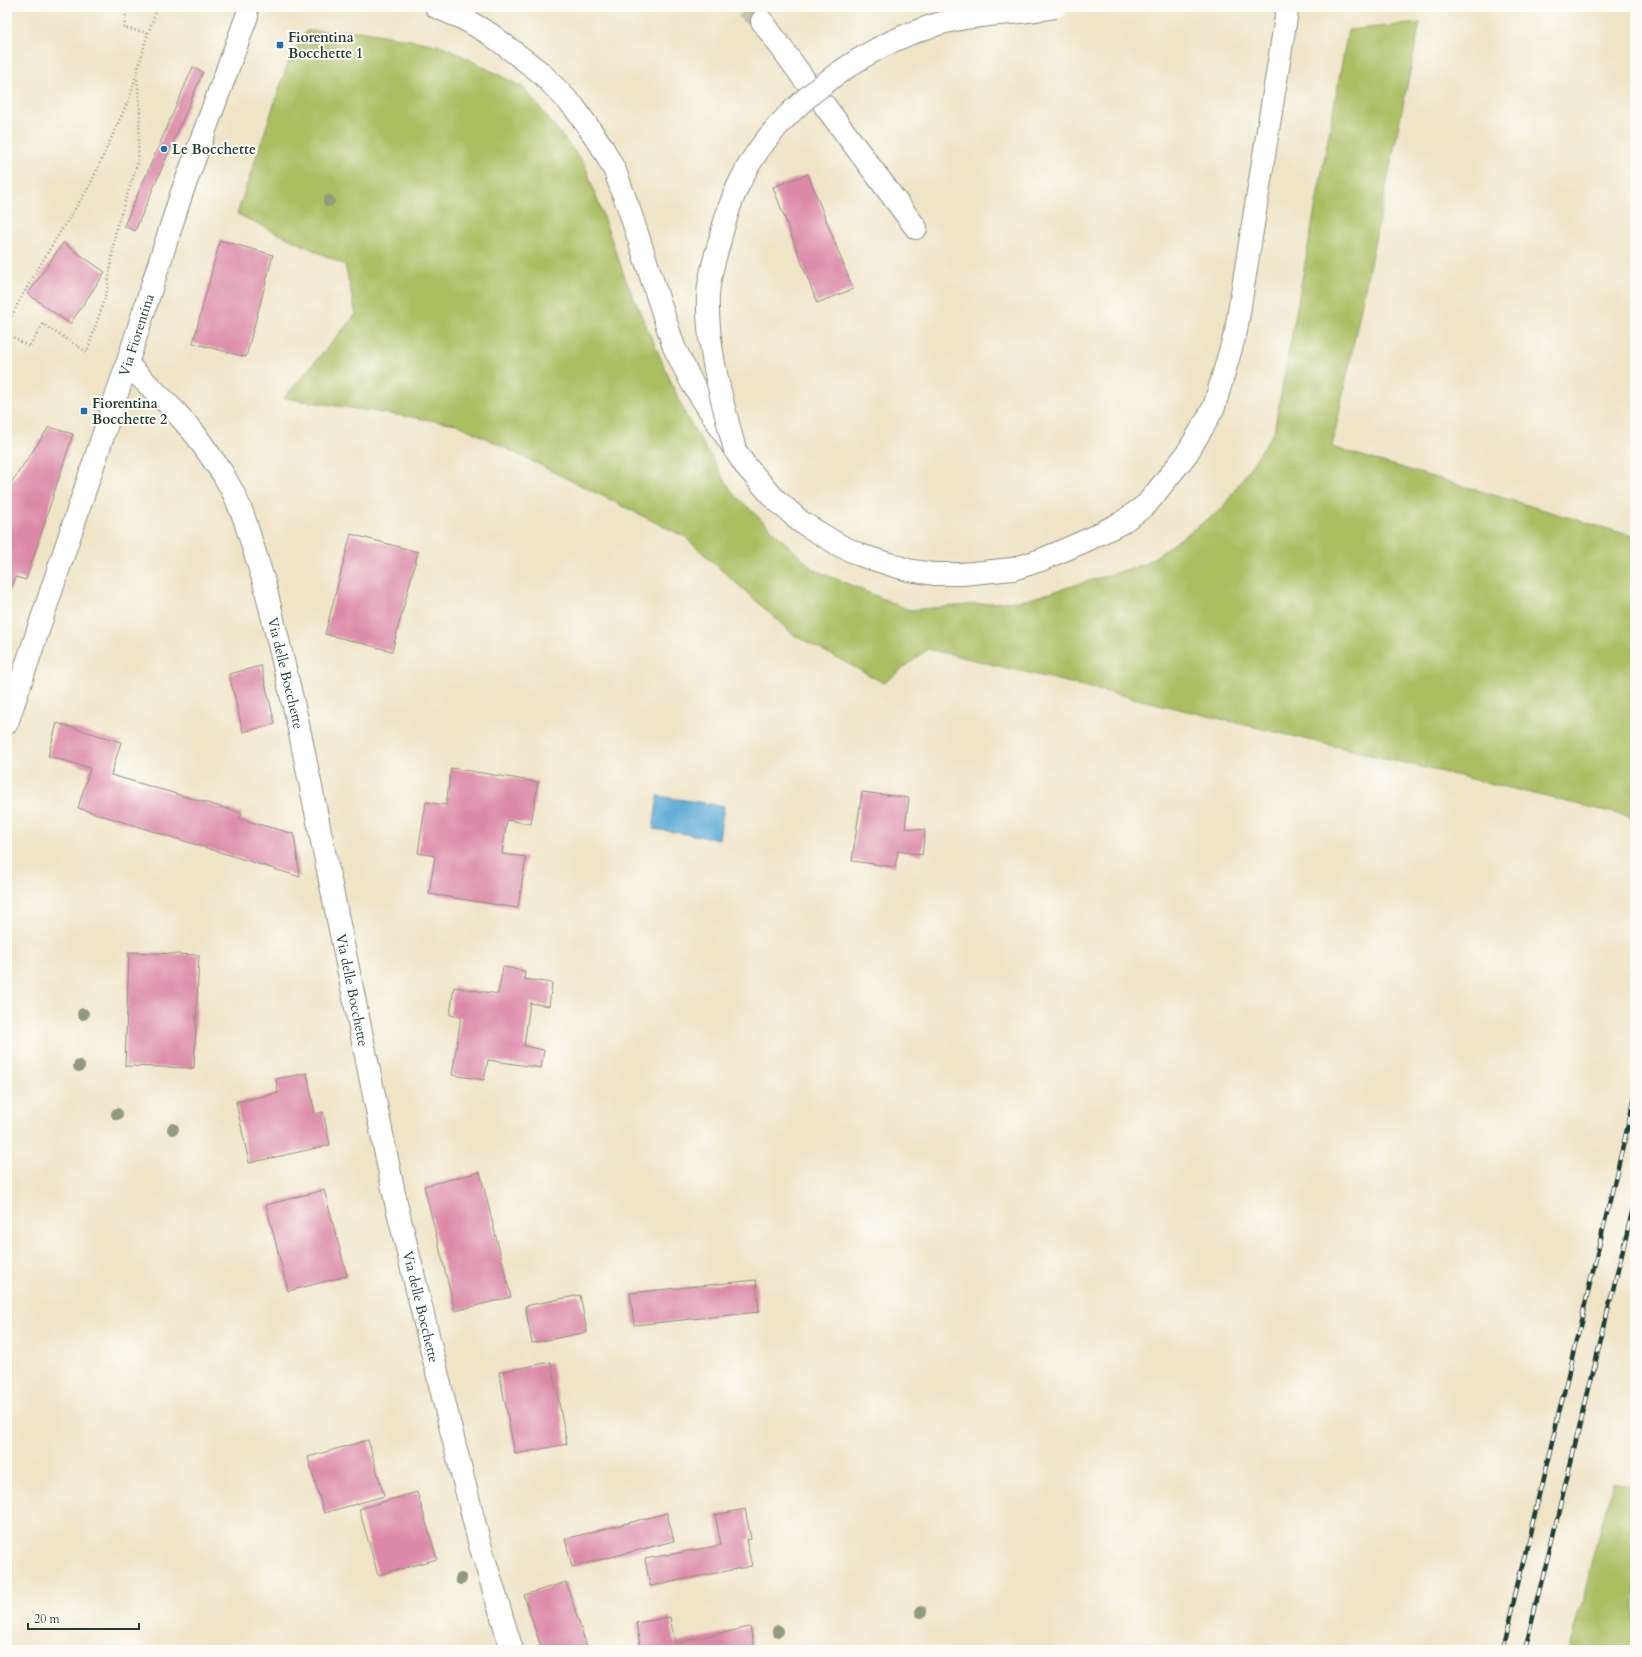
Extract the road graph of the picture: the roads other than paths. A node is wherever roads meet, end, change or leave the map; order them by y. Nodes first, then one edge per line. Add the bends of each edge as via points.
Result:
1 (436, 7) edge
2 (1055, 7) edge
3 (1287, 11) dead end
4 (247, 16) dead end
5 (762, 21) tunnel mouth
6 (804, 79) dead end
7 (825, 106) dead end
8 (916, 228) dead end
9 (127, 364) junction
10 (735, 450) junction
11 (7, 723) edge
12 (512, 1650) edge

1 - 10 main road via 490,34 540,72 574,106 601,144 615,171 674,347 692,383
2 - 10 main road, bridge via 936,25 896,40 836,75 785,118 763,144 740,181 724,224 708,294 712,353
3 - 10 main road via 1236,331 1227,366 1214,408 1186,455 1146,505 1120,523 1041,560 1013,569 934,574 908,570 860,555 801,522 774,498
4 - 9 main road, Via Fiorentina via 182,195
5 - 6 main road
7 - 8 main road
9 - 11 main road, Via Fiorentina
9 - 12 main road, Via delle Bocchette via 195,434 223,474 244,518 264,582 299,726 398,1211 478,1538

